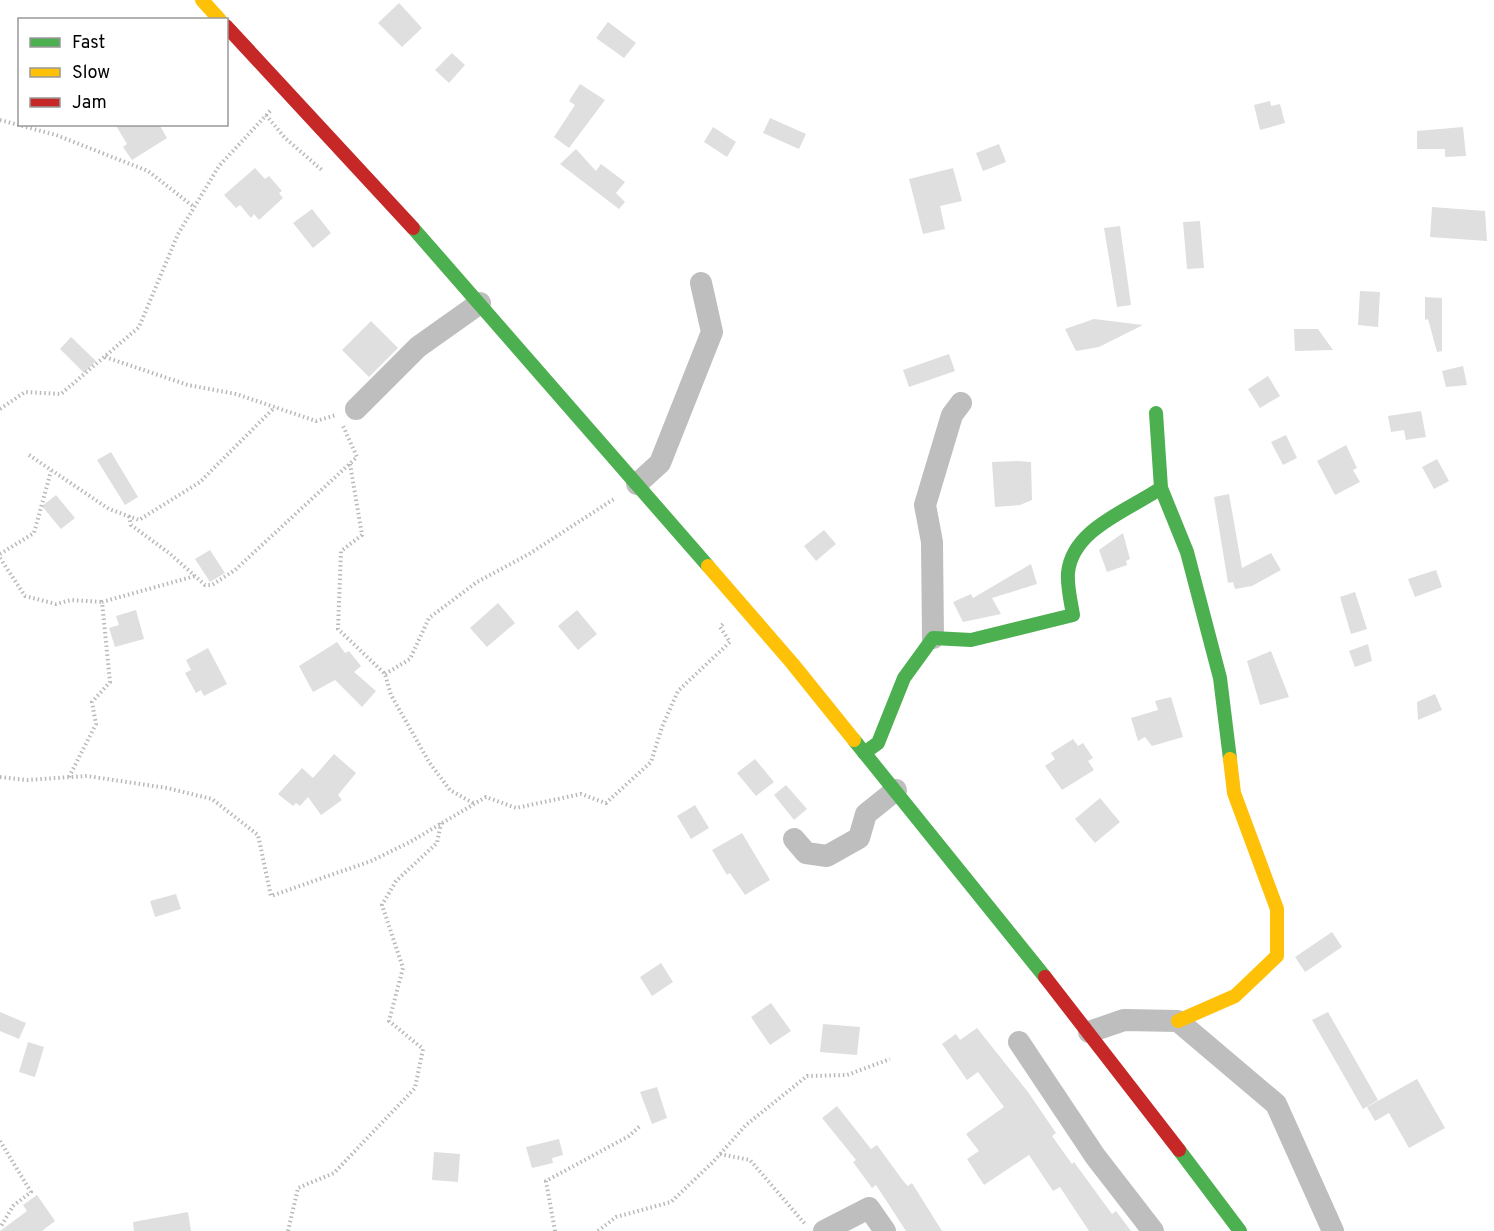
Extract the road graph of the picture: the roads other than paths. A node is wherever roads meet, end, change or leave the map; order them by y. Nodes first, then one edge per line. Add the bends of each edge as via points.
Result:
1 (202, 0) edge
2 (218, 18) edge
3 (228, 28) edge
4 (701, 284) dead end
5 (480, 303) junction
6 (961, 403) dead end
7 (356, 409) dead end
8 (1156, 413) dead end
9 (637, 484) junction
10 (1161, 488) junction
11 (933, 638) junction
12 (864, 753) junction
13 (896, 790) junction
14 (794, 839) dead end
15 (1178, 1022) junction
16 (1089, 1032) junction
17 (1019, 1042) dead end
18 (824, 1231) edge
19 (885, 1231) edge
20 (1153, 1231) edge
21 (1240, 1231) edge
22 (1333, 1231) edge

1 - 2 main road
3 - 5 main road via 379,188
4 - 9 street via 712,332 660,463
5 - 7 street via 418,347
5 - 9 main road
6 - 11 street via 952,415 925,506 932,542
8 - 10 main road
9 - 12 main road
10 - 11 main road via 1087,534 1068,571 1073,615 970,640
10 - 15 main road via 1187,552 1220,678 1234,793 1277,909 1277,956 1235,996
11 - 12 main road via 904,678 878,743
12 - 13 main road
13 - 14 street via 867,814 859,838 827,856 807,853
13 - 16 main road
15 - 16 street via 1124,1020
15 - 22 street via 1276,1104
16 - 21 main road
17 - 20 street via 1095,1156
18 - 19 street via 868,1208

